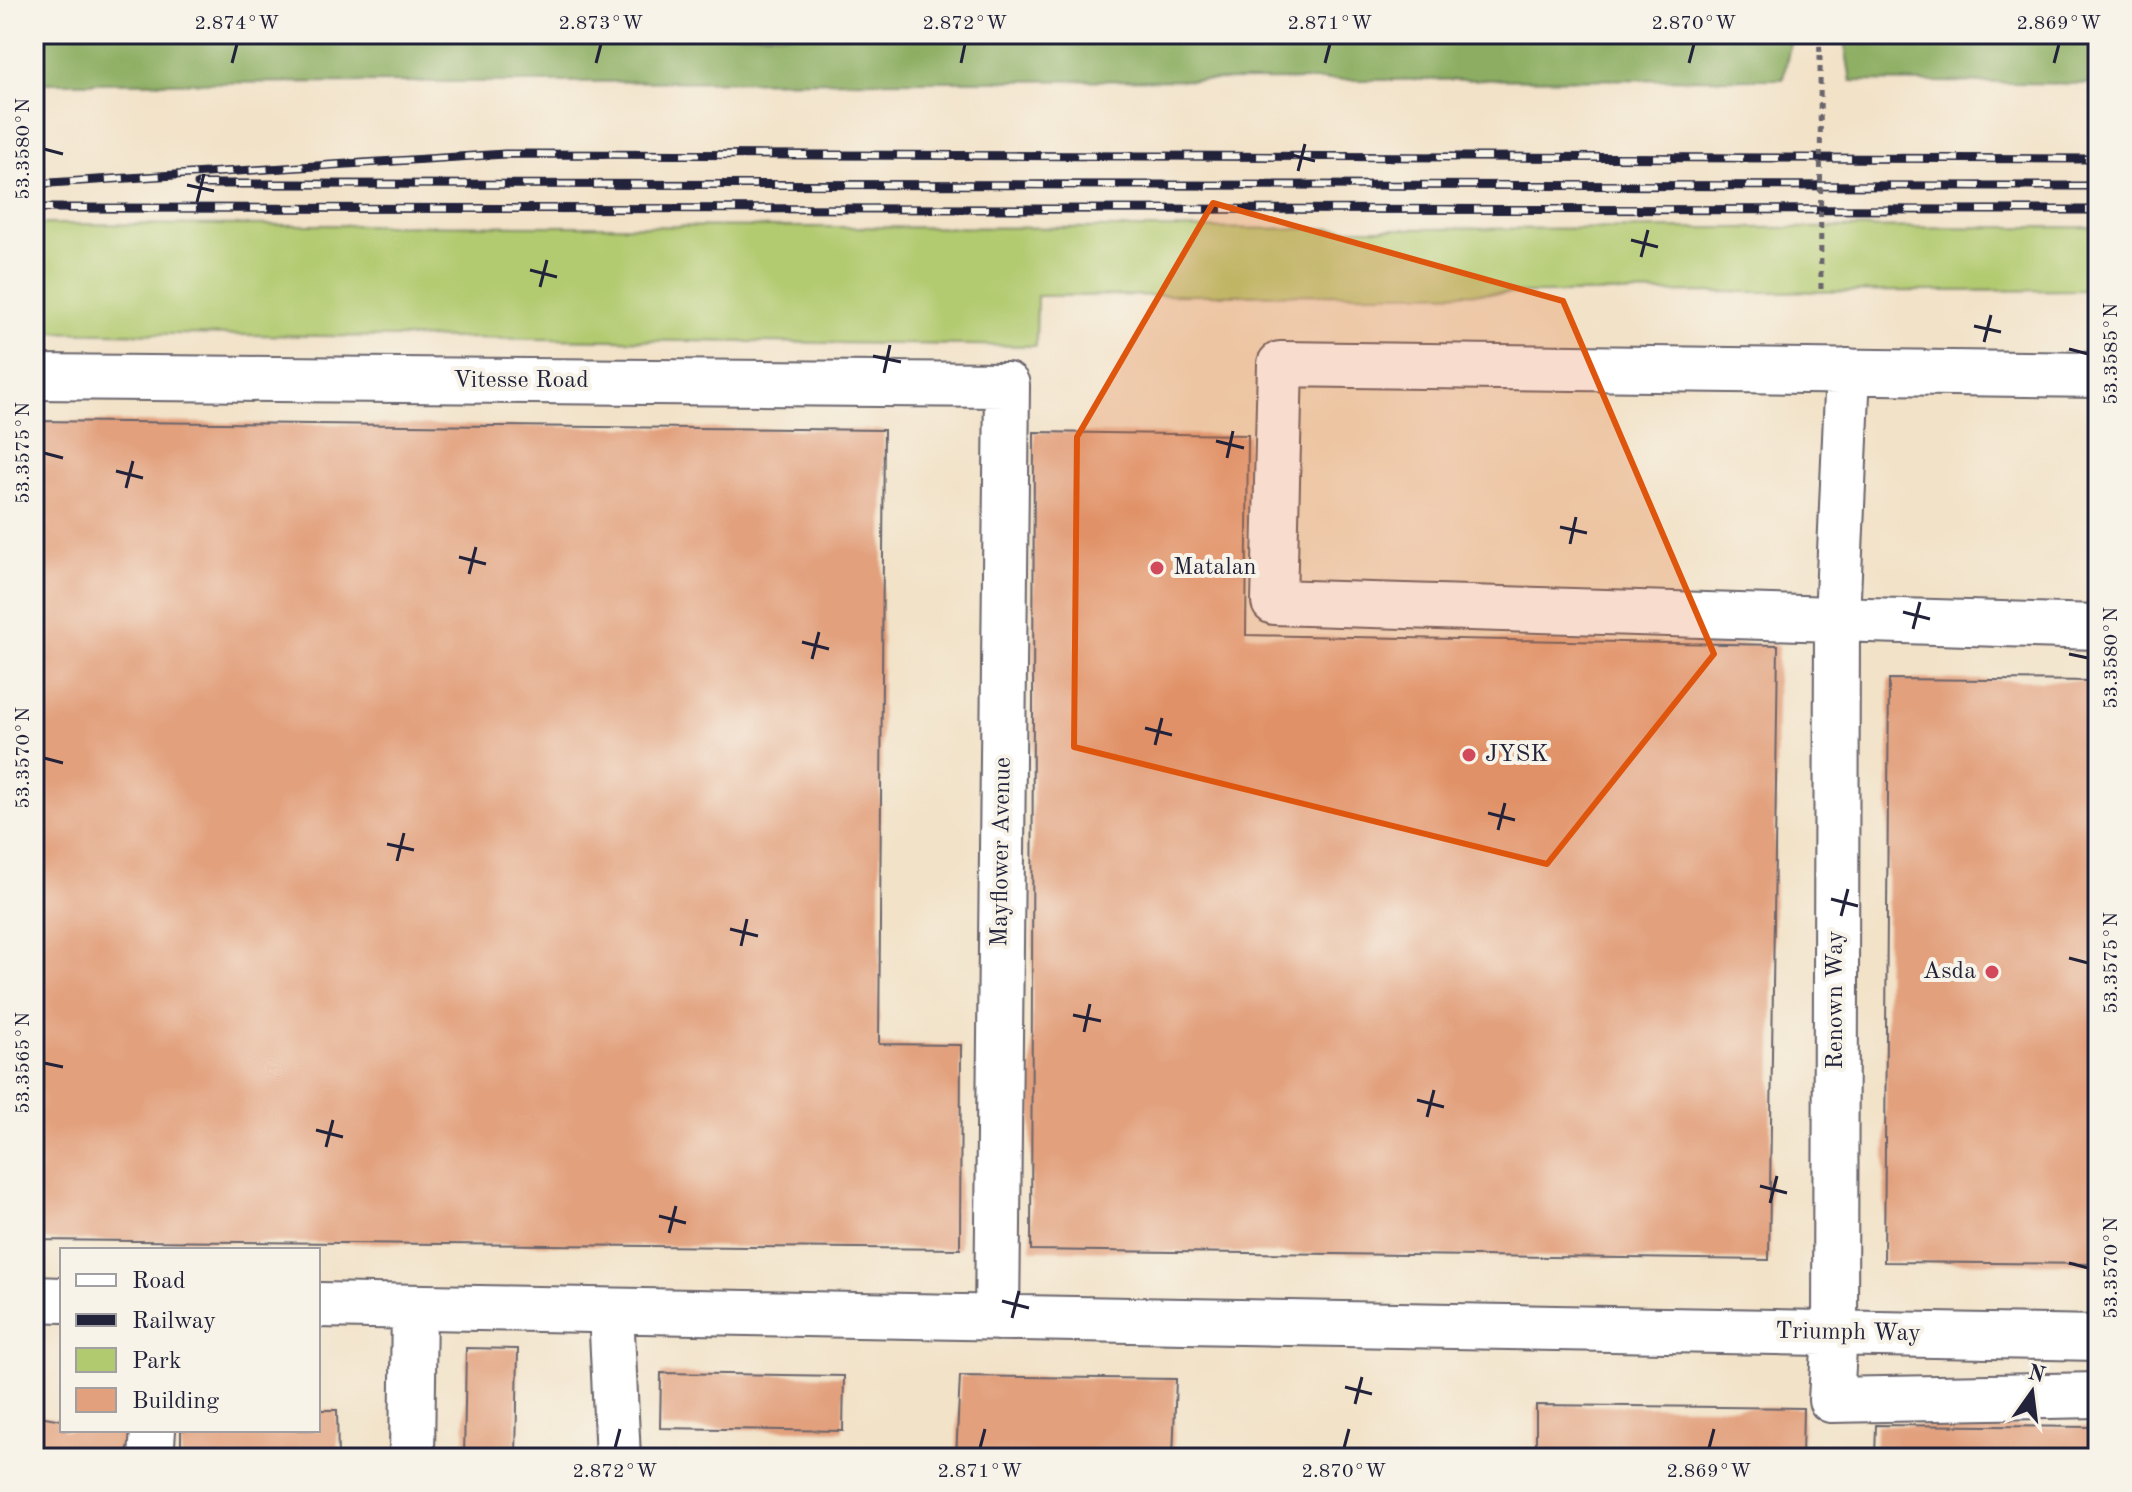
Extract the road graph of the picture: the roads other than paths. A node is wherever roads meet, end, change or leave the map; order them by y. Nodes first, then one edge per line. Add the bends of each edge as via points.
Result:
1 (1848, 371) junction
2 (2098, 375) edge
3 (34, 377) edge
4 (1007, 385) joint
5 (1837, 619) junction
6 (2098, 627) edge
7 (34, 1299) edge
8 (60, 1300) edge
9 (320, 1305) edge
10 (414, 1307) junction
11 (611, 1311) junction
12 (997, 1318) junction
13 (1835, 1332) junction
14 (2098, 1338) edge
15 (2098, 1395) edge
16 (153, 1432) edge
17 (412, 1455) dead end
18 (151, 1458) edge
19 (618, 1458) edge

1 - 2 street
1 - 5 street, Renown Way
1 - 5 street via 1280,364 1274,602
3 - 4 street, Vitesse Road
4 - 12 street, Mayflower Avenue
5 - 6 street
5 - 13 street, Renown Way
7 - 8 street
9 - 10 street, Triumph Way
10 - 11 street, Triumph Way
10 - 17 street
11 - 12 street, Triumph Way
11 - 19 street
12 - 13 street, Triumph Way
13 - 14 street, Triumph Way
13 - 15 street, Renown Way via 1831,1400
16 - 18 street

